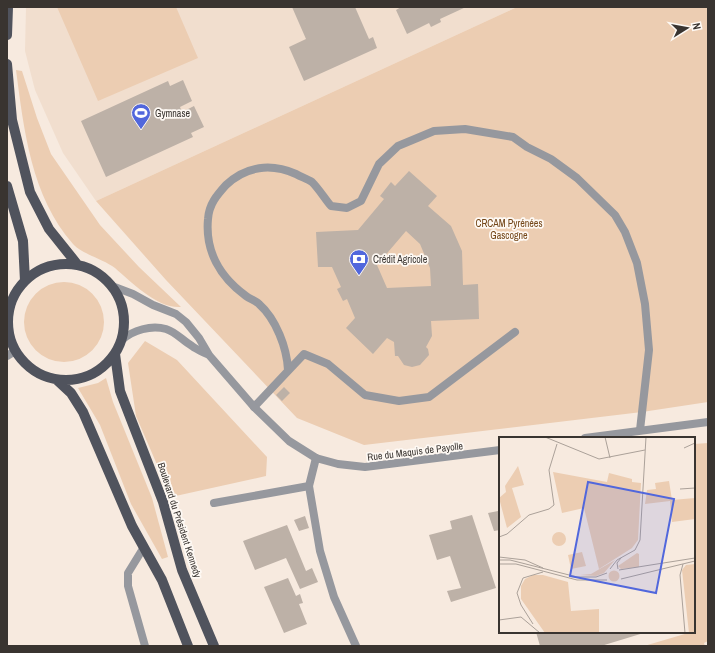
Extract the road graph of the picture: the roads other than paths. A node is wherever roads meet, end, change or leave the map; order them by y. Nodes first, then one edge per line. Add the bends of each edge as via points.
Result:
1 (8, 7) edge
2 (7, 35) edge
3 (7, 64) edge
4 (7, 186) edge
5 (77, 264) junction
6 (25, 281) junction
7 (112, 286) junction
8 (515, 332) dead end
9 (122, 340) junction
10 (11, 354) edge
11 (115, 354) junction
12 (208, 355) junction
13 (288, 370) junction
14 (57, 380) junction
15 (254, 407) junction
16 (708, 422) edge
17 (640, 430) junction
18 (592, 437) edge
19 (499, 450) edge
20 (316, 458) junction
21 (309, 486) junction
22 (214, 502) dead end
23 (144, 547) junction
24 (145, 646) edge
25 (188, 646) edge
26 (214, 646) edge
27 (356, 646) edge

1 - 2 main road
3 - 5 main road via 12,120 30,192 49,229
4 - 6 main road via 23,241
5 - 6 main road via 58,264 40,270
5 - 7 main road via 95,271
6 - 10 main road via 14,296 8,314
7 - 9 main road via 120,300 124,316
7 - 12 street, Rue du Maquis de Payolle via 176,314 199,338
8 - 13 street via 429,397 400,402 365,394 328,364 304,354
9 - 11 main road
9 - 12 street, Rue du Maquis de Payolle via 129,333 138,330 166,329
10 - 14 main road via 43,376
11 - 14 main road via 95,373 79,379
11 - 26 main road, Boulevard du Président Kennedy via 120,391 163,502 182,570
12 - 15 street, Rue du Maquis de Payolle
13 - 15 street
13 - 17 street via 284,347 269,315 259,303 248,298 231,284 214,262 208,241 208,218 214,198 236,177 249,170 264,167 283,169 312,182 331,206 347,208 361,200 380,164 398,146 434,131 465,129 513,137 577,178 615,214 625,232 637,263 645,304 649,350
14 - 23 main road via 71,393 83,412 106,470
15 - 20 street, Rue du Maquis de Payolle via 289,441
16 - 17 street
17 - 18 street
19 - 20 street, Rue du Maquis de Payolle via 365,467
20 - 21 street
21 - 22 street
21 - 27 street via 320,551 334,597
23 - 24 street via 128,573 128,586
23 - 25 main road via 162,580

